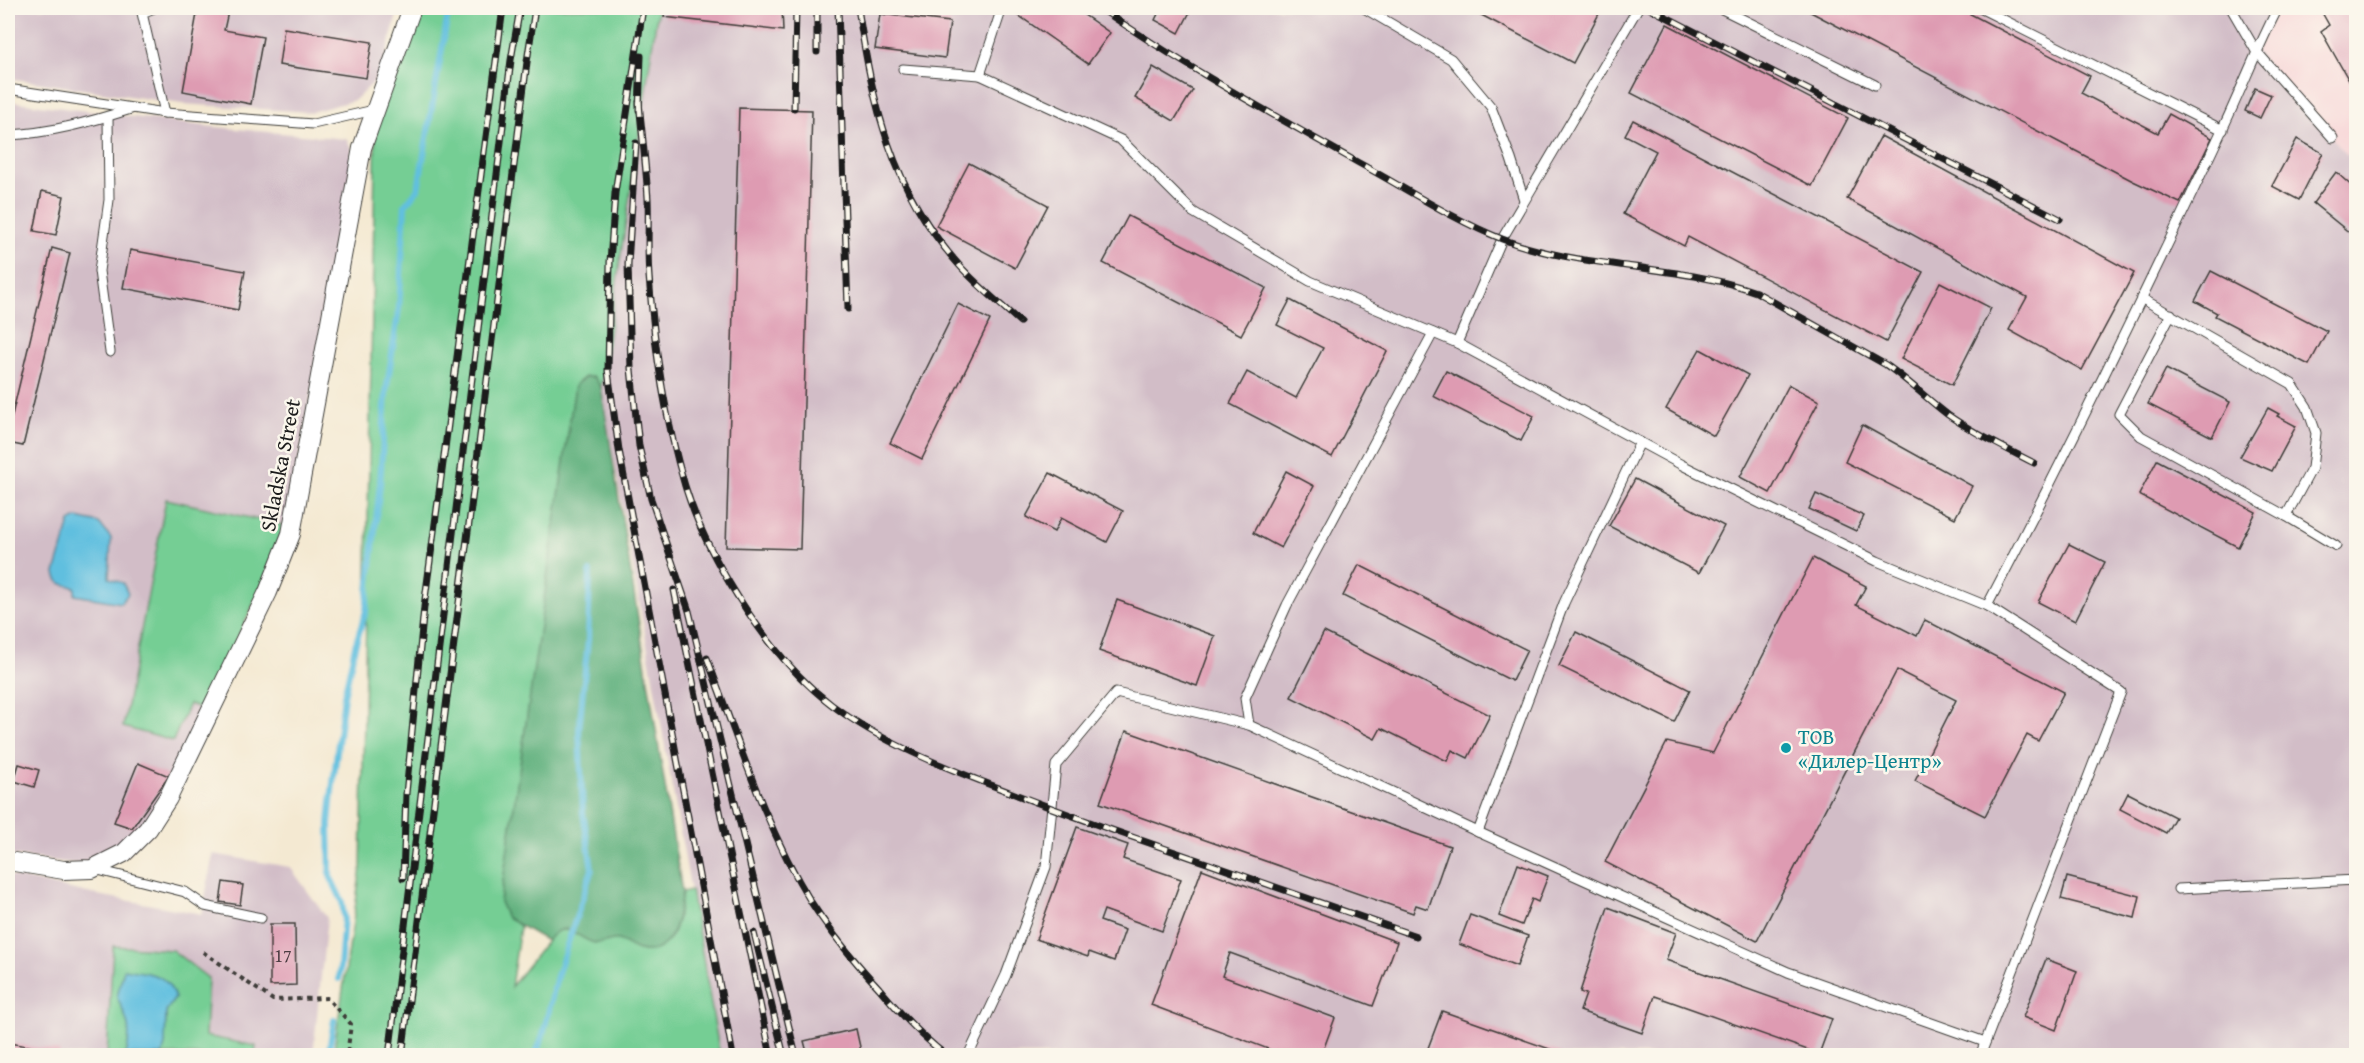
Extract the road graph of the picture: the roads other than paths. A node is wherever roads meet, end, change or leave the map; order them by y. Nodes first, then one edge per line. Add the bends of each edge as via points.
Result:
1 (154, 8) edge
2 (412, 8) edge
3 (1002, 8) edge
4 (1364, 8) edge
5 (1638, 8) edge
6 (1720, 8) edge
7 (1980, 8) edge
8 (2231, 8) edge
9 (2278, 8) edge
10 (141, 10) edge
11 (2256, 51) junction
12 (903, 69) dead end
13 (980, 75) junction
14 (1875, 85) dead end
15 (8, 89) edge
16 (133, 109) junction
17 (374, 110) junction
18 (165, 113) junction
19 (108, 117) junction
20 (2223, 130) junction
21 (8, 135) edge
22 (2332, 138) dead end
23 (1524, 200) junction
24 (2141, 298) junction
25 (2170, 314) junction
26 (1433, 333) junction
27 (1457, 343) junction
28 (110, 352) dead end
29 (1640, 442) junction
30 (2286, 516) junction
31 (2336, 546) dead end
32 (1987, 606) junction
33 (1249, 725) junction
34 (1478, 832) junction
35 (8, 861) edge
36 (92, 869) junction
37 (2356, 880) edge
38 (2178, 889) dead end
39 (261, 918) dead end
40 (1985, 1042) junction
41 (968, 1056) edge
42 (1980, 1056) edge

1 - 10 lane
2 - 17 street, Skladska Street
3 - 13 lane
4 - 23 lane via 1451,59 1491,107
5 - 23 lane
6 - 14 lane
7 - 20 lane
8 - 11 lane
9 - 11 lane
10 - 18 lane
11 - 20 lane
11 - 22 lane
12 - 13 lane
13 - 26 lane via 1121,140 1193,212 1310,281
15 - 16 lane
16 - 18 lane
16 - 19 lane
17 - 18 lane via 313,124
17 - 36 street, Skladska Street via 362,147 291,534 268,592 168,798 148,830 124,853
19 - 21 lane via 47,132
19 - 28 lane via 109,200 99,271
20 - 24 lane
23 - 27 lane via 1502,239
24 - 25 lane
24 - 32 lane
25 - 30 lane via 2292,384 2307,407 2316,433 2312,468
25 - 30 lane via 2119,414 2141,436
26 - 27 lane
26 - 33 lane via 1287,605 1245,698
27 - 29 lane
29 - 32 lane via 1877,561
29 - 34 lane via 1564,603
30 - 31 lane
32 - 40 lane via 2121,692
33 - 34 lane
33 - 41 lane via 1116,693 1108,702 1056,765 1046,867 1006,975
34 - 40 lane via 1788,972
35 - 36 street, Skladska Street via 64,870
36 - 39 lane via 185,892 205,906
37 - 38 lane
40 - 42 lane

